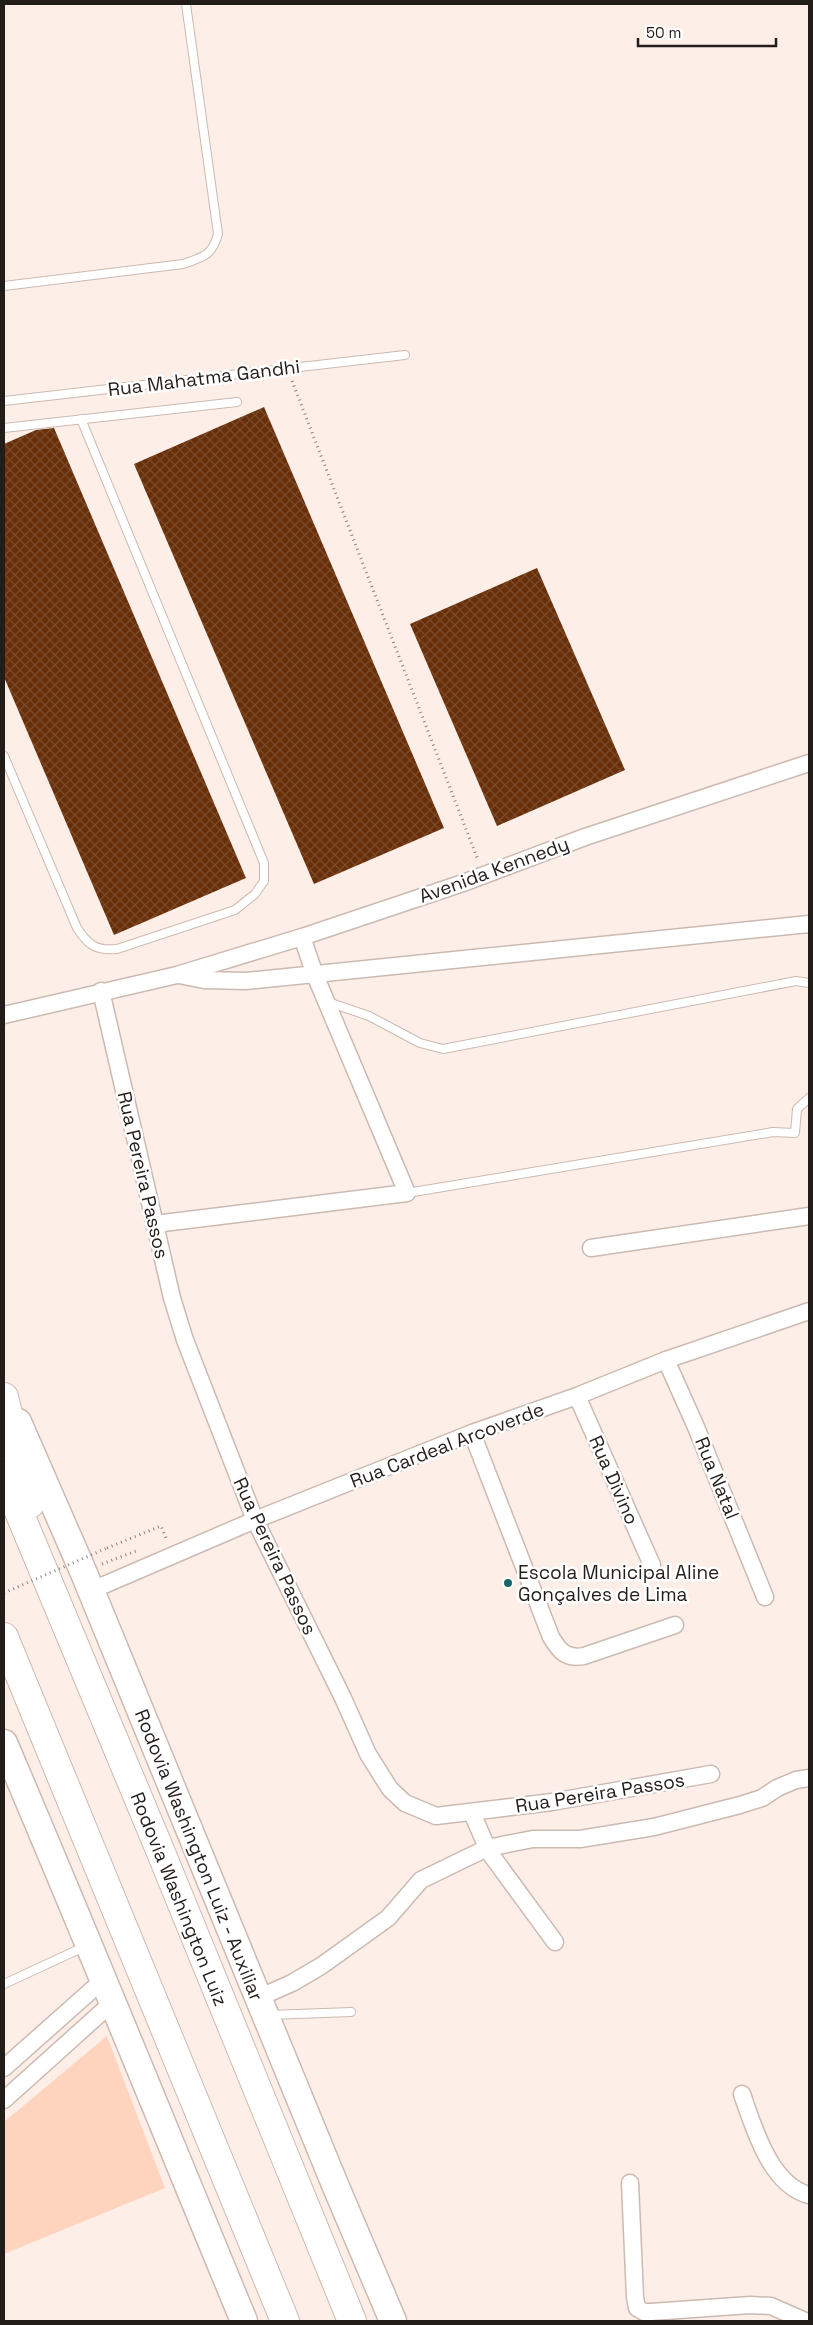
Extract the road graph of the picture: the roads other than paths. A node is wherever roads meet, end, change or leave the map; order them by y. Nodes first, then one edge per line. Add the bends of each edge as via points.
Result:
1 (186, 4) edge
2 (4, 286) edge
3 (405, 355) dead end
4 (4, 401) edge
5 (237, 402) dead end
6 (81, 419) junction
7 (4, 428) edge
8 (4, 756) edge
9 (809, 763) edge
10 (809, 924) edge
11 (302, 937) junction
12 (177, 975) junction
13 (315, 975) junction
14 (809, 983) edge
15 (101, 992) junction
16 (326, 1001) junction
17 (4, 1015) edge
18 (809, 1098) edge
19 (407, 1193) junction
20 (809, 1216) edge
21 (155, 1224) junction
22 (591, 1248) dead end
23 (809, 1311) edge
24 (666, 1360) junction
25 (4, 1390) edge
26 (577, 1396) junction
27 (4, 1397) edge
28 (472, 1434) junction
29 (4, 1476) edge
30 (255, 1520) junction
31 (652, 1565) dead end
32 (86, 1581) junction
33 (50, 1583) junction
34 (764, 1597) dead end
35 (675, 1625) dead end
36 (4, 1637) edge
37 (4, 1743) edge
38 (711, 1774) dead end
39 (809, 1778) edge
40 (472, 1813) junction
41 (487, 1848) junction
42 (555, 1942) dead end
43 (90, 1944) junction
44 (4, 1984) edge
45 (108, 1991) junction
46 (262, 2007) junction
47 (351, 2012) dead end
48 (4, 2068) edge
49 (742, 2094) dead end
50 (4, 2100) edge
51 (630, 2183) dead end
52 (809, 2195) edge
53 (244, 2321) edge
54 (286, 2321) edge
55 (352, 2321) edge
56 (393, 2321) edge
57 (805, 2321) edge

1 - 2 lane via 218,234 214,249 184,264
3 - 4 lane, Rua Mahatma Gandhi
5 - 6 lane
6 - 7 lane
6 - 8 lane via 264,863 264,881 255,894 235,910 117,949 94,948 76,928
9 - 11 street, Avenida Kennedy via 585,837
10 - 13 street, Avenida Kennedy
11 - 12 street, Avenida Kennedy
11 - 13 street
12 - 13 street, Avenida Kennedy via 225,981
12 - 15 street, Avenida Kennedy
13 - 16 street
14 - 16 lane via 796,981 442,1049 420,1043 369,1016
15 - 17 street, Avenida Kennedy
15 - 21 street, Rua Pereira Passos
16 - 19 street
18 - 19 lane via 797,1109 795,1133 774,1132
19 - 21 street
20 - 22 street
21 - 30 street, Rua Pereira Passos via 184,1340
23 - 24 street, Rua Cardeal Arcoverde
24 - 26 street, Rua Cardeal Arcoverde
24 - 34 street, Rua Natal
25 - 32 highway, Rodovia Washington Luiz - Auxiliar
26 - 28 street, Rua Cardeal Arcoverde
26 - 31 street, Rua Divino
27 - 33 highway
28 - 30 street, Rua Cardeal Arcoverde
28 - 35 street via 551,1637 559,1650 574,1658 584,1656
29 - 33 highway, Rodovia Washington Luiz
30 - 32 street, Rua Cardeal Arcoverde
30 - 40 street, Rua Pereira Passos via 368,1754 390,1789 405,1803 436,1816
32 - 46 highway, Rodovia Washington Luiz - Auxiliar
33 - 55 highway, Rodovia Washington Luiz
36 - 54 highway
37 - 43 highway
38 - 40 street, Rua Pereira Passos
39 - 41 street via 796,1780 762,1798 740,1805 654,1827 580,1839 533,1839
40 - 41 street
41 - 42 street
41 - 46 street via 421,1880 388,1918
43 - 44 lane
43 - 45 highway
45 - 48 street
45 - 50 street
45 - 53 highway
46 - 47 lane
46 - 56 highway, Rodovia Washington Luiz - Auxiliar
49 - 52 street via 759,2140 781,2177 799,2192
51 - 57 street via 638,2308 651,2312 771,2306

